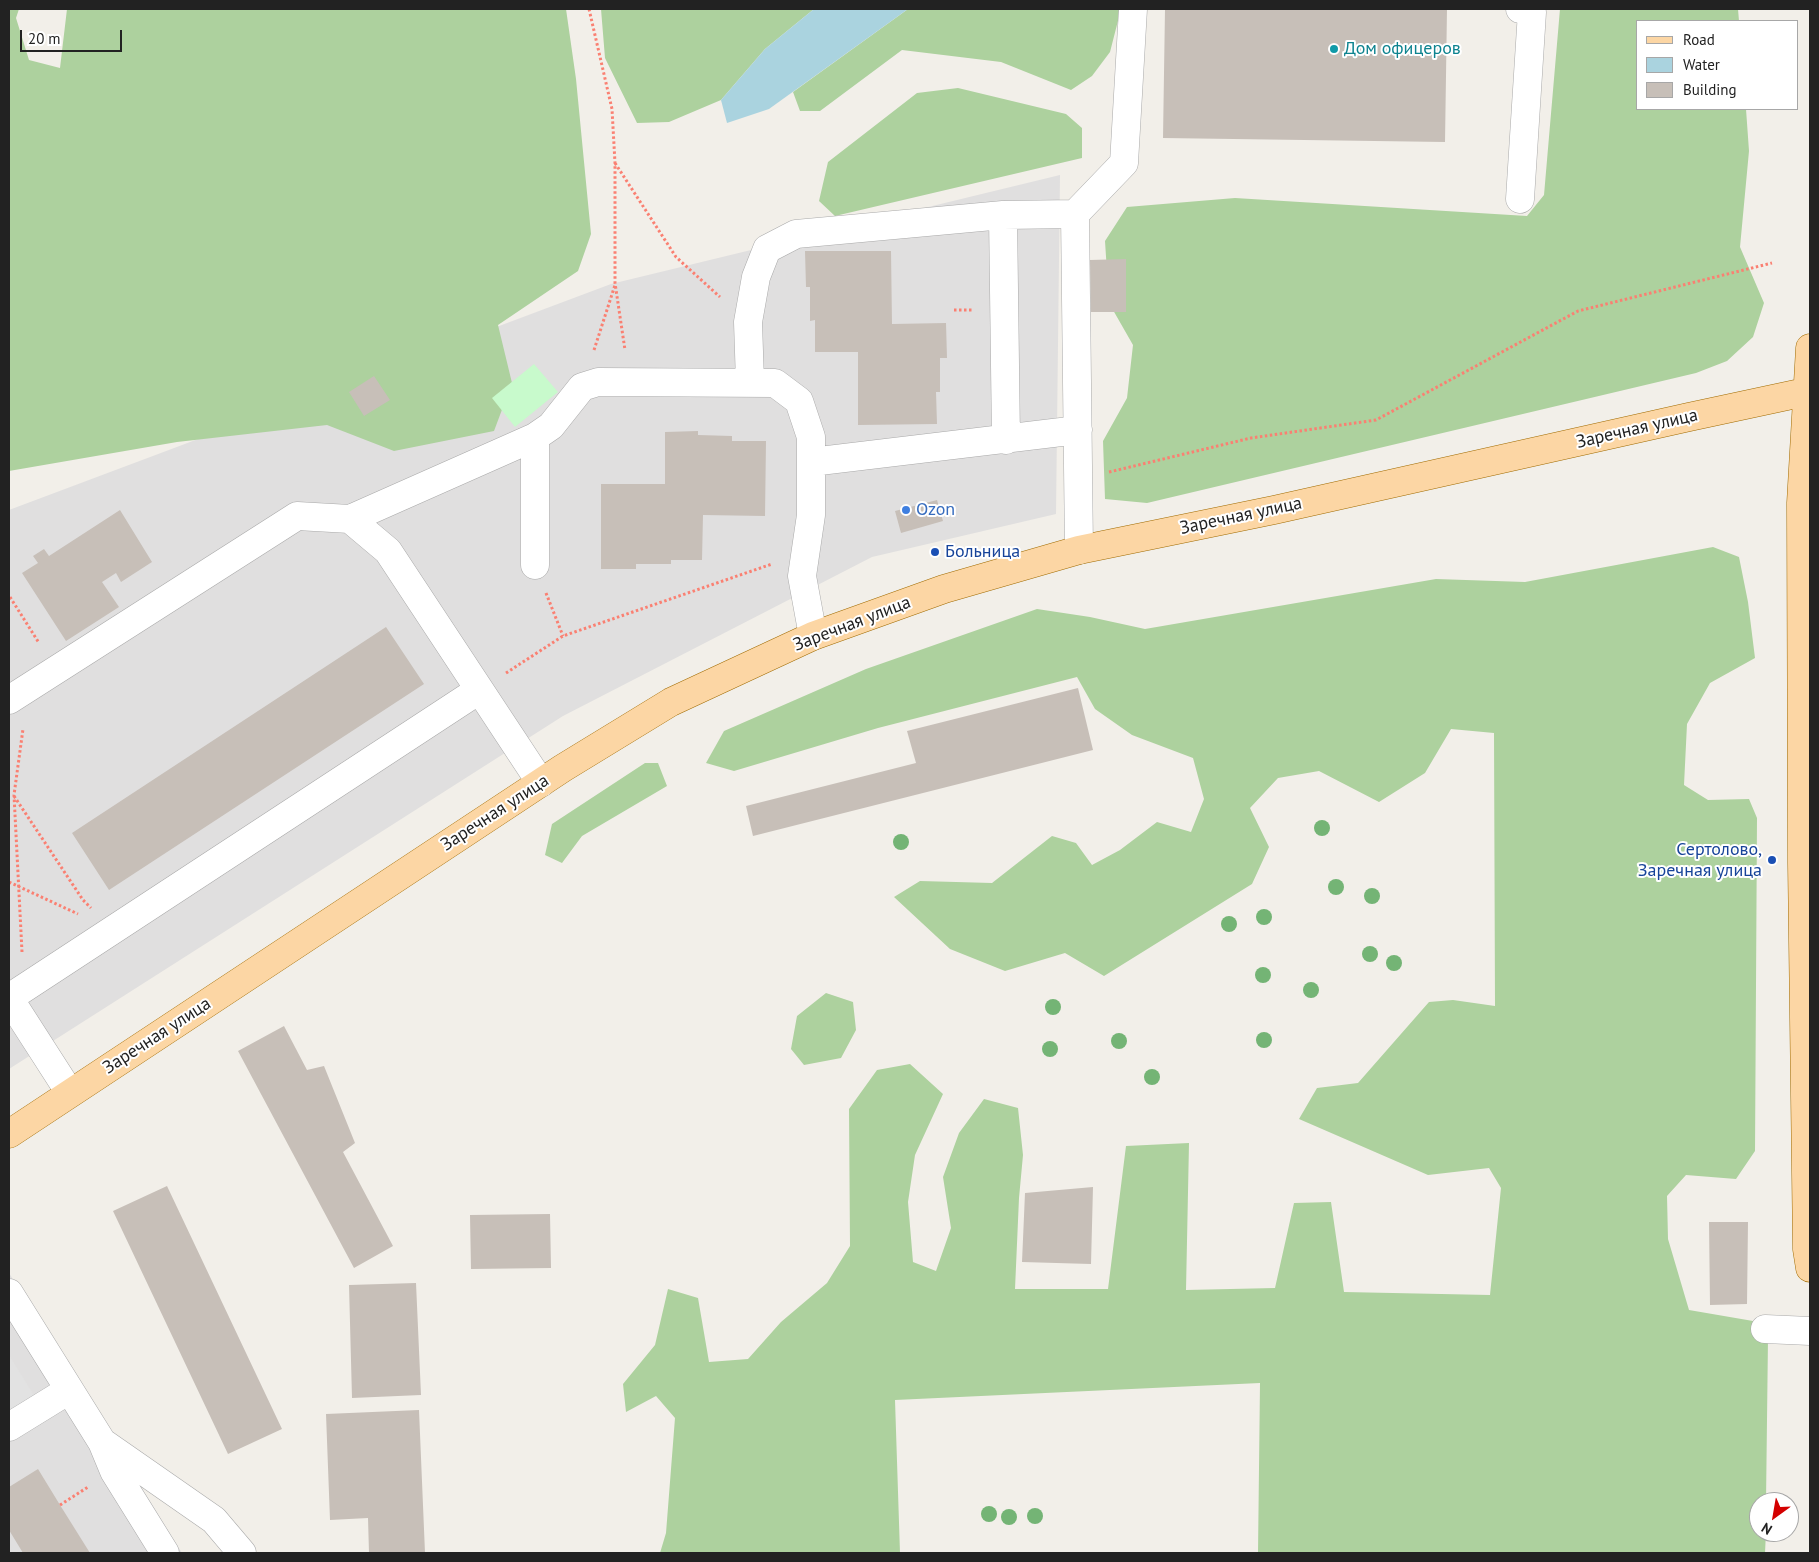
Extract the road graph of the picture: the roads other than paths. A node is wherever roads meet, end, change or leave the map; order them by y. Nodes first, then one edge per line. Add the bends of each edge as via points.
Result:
1 (1133, 9) edge
2 (1520, 9) edge
3 (1520, 199) dead end
4 (1075, 214) junction
5 (1003, 215) junction
6 (1810, 348) edge
7 (750, 382) junction
8 (1809, 391) edge
9 (1078, 430) junction
10 (535, 437) junction
11 (1006, 440) junction
12 (811, 462) junction
13 (350, 519) junction
14 (1079, 550) junction
15 (535, 565) road end
16 (813, 636) junction
17 (479, 690) junction
18 (18, 694) edge
19 (541, 783) junction
20 (9, 998) edge
21 (70, 1093) junction
22 (9, 1134) edge
23 (1810, 1268) edge
24 (9, 1293) edge
25 (1765, 1330) dead end
26 (1810, 1331) edge
27 (69, 1390) junction
28 (9, 1427) edge
29 (102, 1442) junction
30 (164, 1553) edge
31 (242, 1553) edge

1 - 4 lane via 1124,163
2 - 3 lane via 1532,12
4 - 5 lane
4 - 9 lane
5 - 7 lane via 796,234 767,249 756,277 748,322
5 - 11 lane
6 - 8 main road
7 - 10 lane via 598,382 582,387 552,426
7 - 12 lane via 775,382 799,401 812,437
8 - 14 main road, Заречная улица
8 - 23 main road via 1801,514 1802,863 1807,1249
9 - 11 lane
9 - 14 lane
10 - 13 lane
10 - 15 lane
11 - 12 lane
12 - 16 lane via 811,515 802,576
13 - 17 lane via 388,551
13 - 18 lane via 296,516
14 - 16 main road, Заречная улица via 944,589
16 - 19 main road, Заречная улица via 672,702
17 - 19 lane
17 - 20 lane
19 - 21 main road, Заречная улица
20 - 21 lane
21 - 22 main road, Заречная улица
24 - 27 lane
25 - 26 lane
27 - 28 lane
27 - 29 lane
29 - 30 lane via 114,1471
29 - 31 lane via 214,1520

